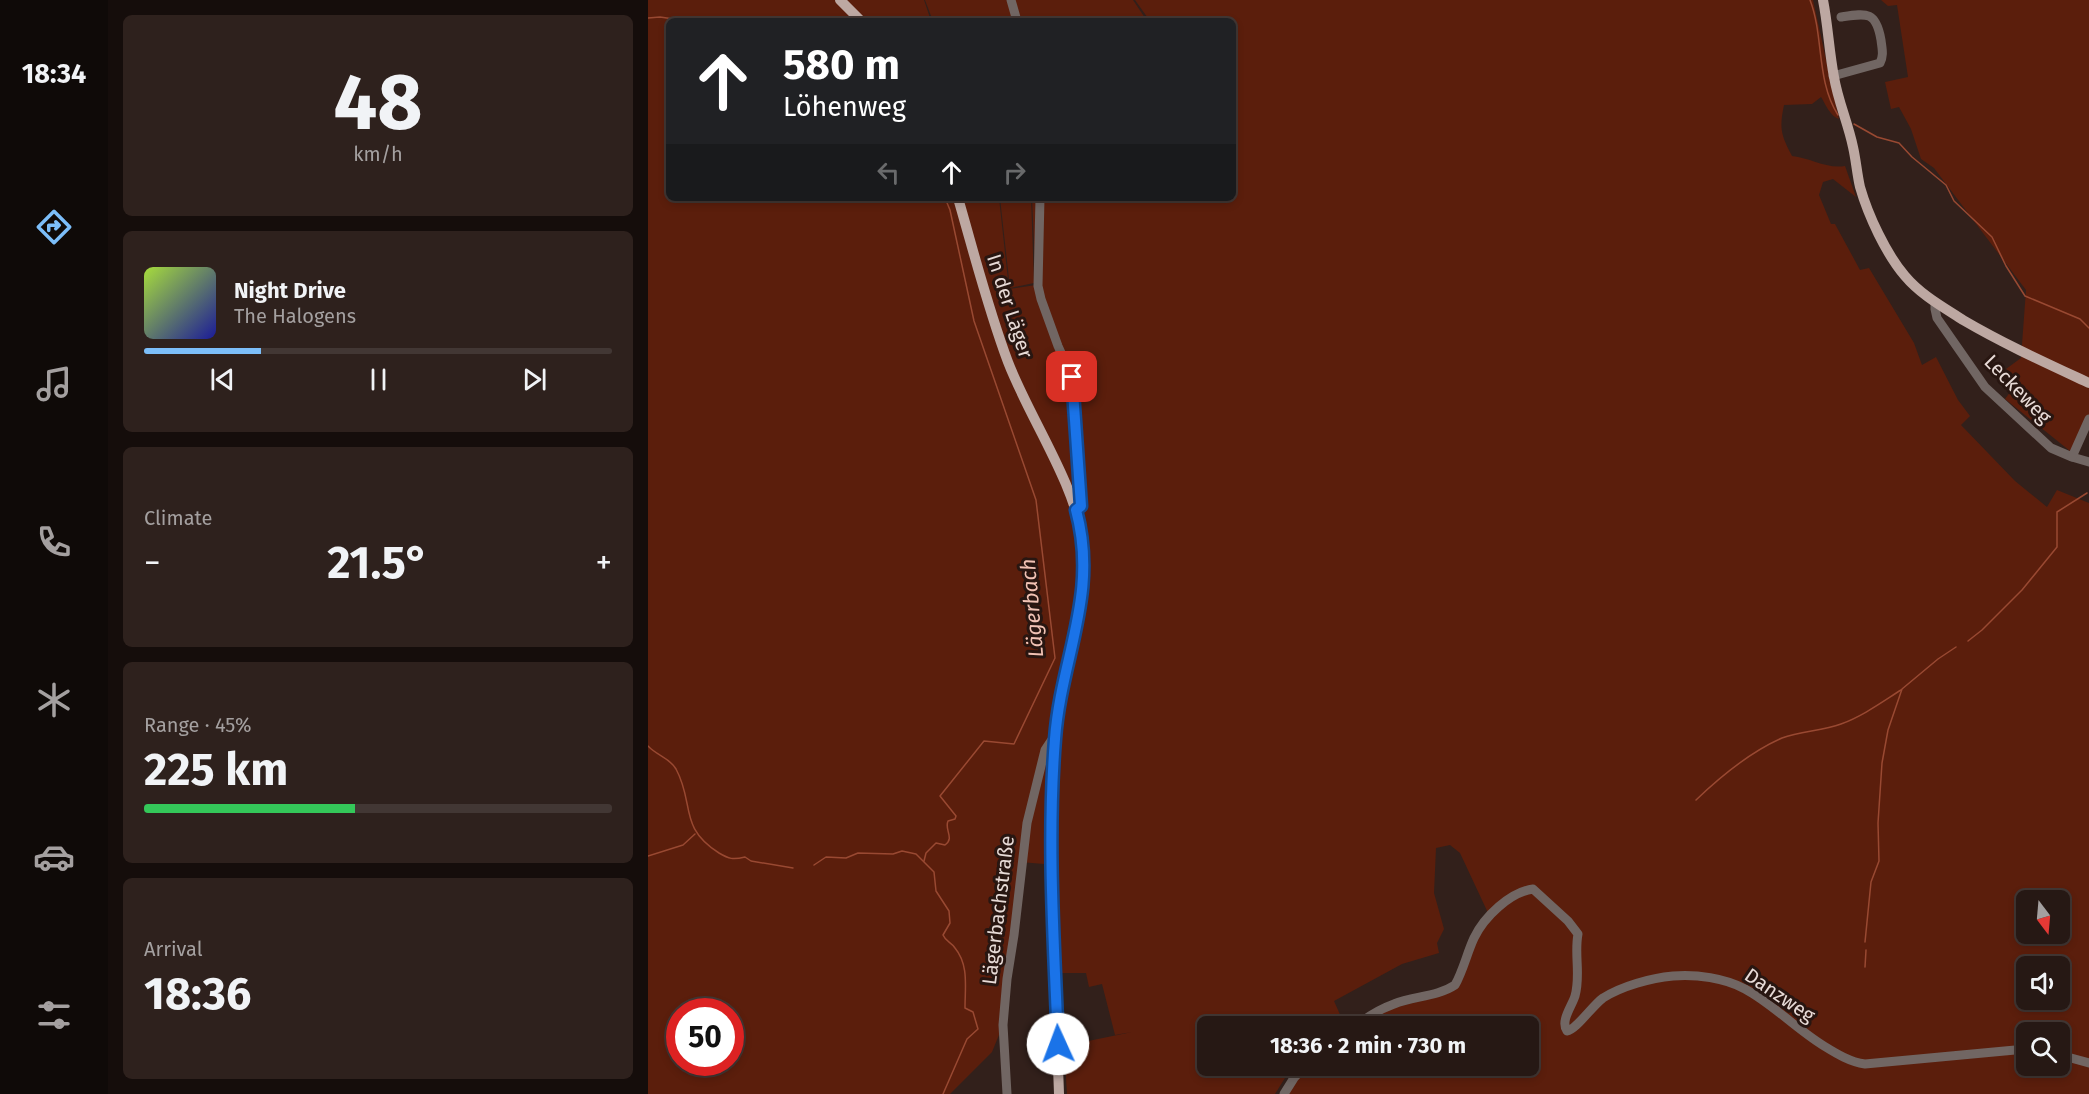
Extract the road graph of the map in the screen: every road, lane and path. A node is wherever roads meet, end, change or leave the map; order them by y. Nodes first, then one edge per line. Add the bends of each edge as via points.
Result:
1 (840, 0) edge
2 (1011, 0) edge
3 (1823, 0) edge
4 (1840, 17) dead end
5 (858, 18) edge
6 (1016, 18) edge
7 (1833, 76) junction
8 (959, 201) edge
9 (1040, 201) edge
10 (1935, 303) junction
11 (2089, 383) edge
12 (2089, 419) edge
13 (2072, 457) junction
14 (2089, 462) edge
15 (1076, 510) junction
16 (1055, 735) junction
17 (1370, 1016) edge
18 (2016, 1050) edge
19 (2070, 1058) edge
20 (2089, 1063) edge
21 (1298, 1076) edge
22 (1007, 1094) edge
23 (1059, 1094) edge
24 (1284, 1094) edge

1 - 5 main road
2 - 6 street
3 - 7 main road
4 - 7 street via 1860,14 1874,18 1883,56 1880,63
7 - 10 main road via 1869,211 1906,278
8 - 15 main road, In der Läger via 1008,363
9 - 15 street via 1038,286 1072,377 1081,506
10 - 11 main road via 2002,342
10 - 13 street, Leckeweg via 1937,318 1985,387 2051,448
12 - 13 street
13 - 14 street, Leckeweg
15 - 16 main road, In der Läger via 1083,545 1082,603
16 - 22 street, Lägerbachstraße via 1046,750 1025,834 1003,1025
16 - 23 main road, In der Läger via 1050,863
17 - 18 street, Danzweg via 1395,1003 1455,985 1478,930 1509,900 1533,889 1578,934 1577,985 1564,1023 1567,1031 1575,1029 1595,1004 1613,993 1671,976 1686,976 1744,988 1816,1041 1855,1062
19 - 20 street
21 - 24 street

